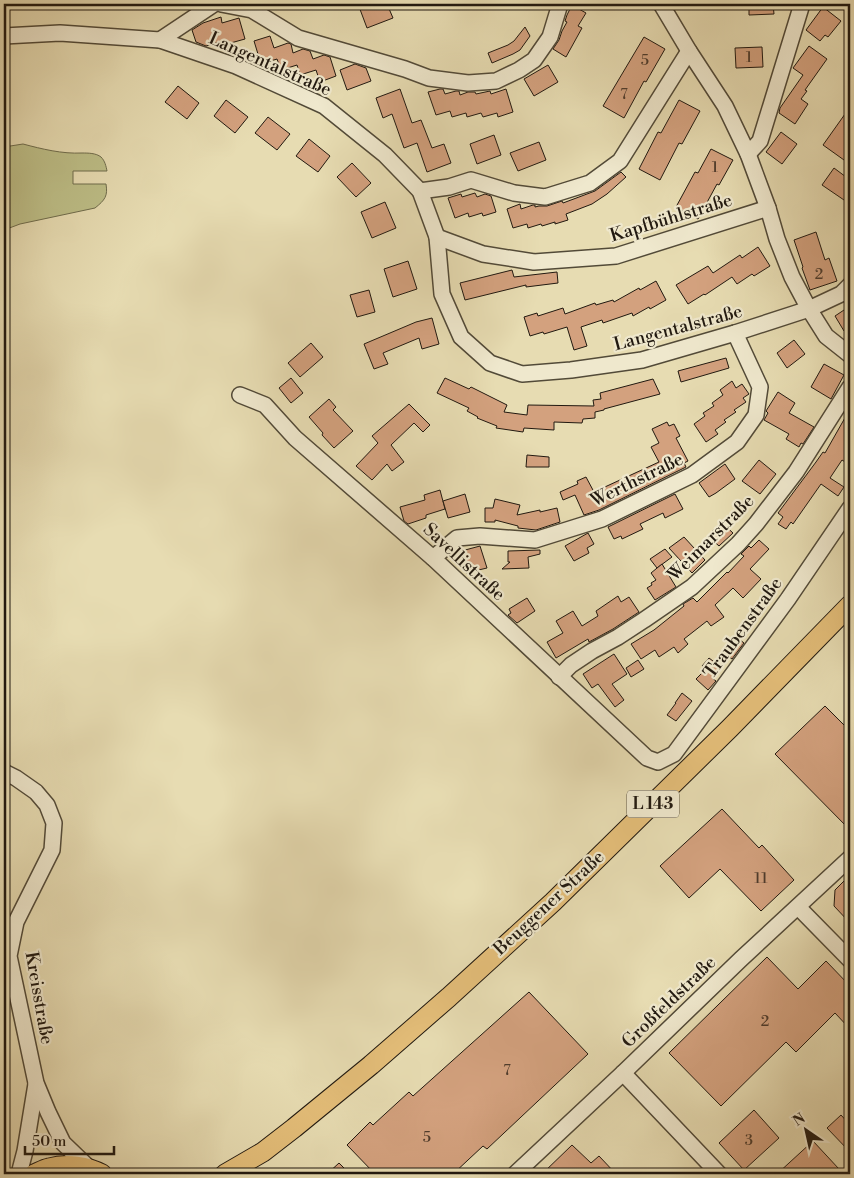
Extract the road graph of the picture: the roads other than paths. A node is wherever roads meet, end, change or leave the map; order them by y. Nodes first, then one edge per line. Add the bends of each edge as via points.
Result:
1 (214, 4) edge
2 (221, 4) edge
3 (560, 4) edge
4 (661, 4) edge
5 (802, 4) edge
6 (4, 36) edge
7 (160, 40) junction
8 (689, 51) junction
9 (748, 154) junction
10 (420, 191) junction
11 (768, 208) junction
12 (437, 236) junction
13 (850, 284) edge
14 (809, 309) junction
15 (735, 333) junction
16 (850, 354) edge
17 (850, 387) edge
18 (240, 395) dead end
19 (850, 508) edge
20 (433, 558) junction
21 (850, 605) edge
22 (560, 677) junction
23 (658, 762) joint
24 (4, 772) edge
25 (850, 858) edge
26 (798, 907) junction
27 (850, 960) edge
28 (623, 1073) junction
29 (36, 1083) junction
30 (96, 1171) edge
31 (19, 1174) edge
32 (34, 1174) edge
33 (225, 1174) edge
34 (515, 1174) edge
35 (719, 1174) edge

1 - 7 street
2 - 3 street via 252,10 298,38 429,78 468,83 496,81 534,60 550,37
4 - 8 street
5 - 9 street via 760,141
6 - 7 street, Langentalstraße via 60,33
7 - 10 street, Langentalstraße via 236,66 324,106 385,155
8 - 9 street via 725,106
8 - 10 street via 620,161 590,183 545,198 471,180
9 - 11 street
10 - 12 street, Langentalstraße
11 - 12 street, Kapfbühlstraße via 616,256 534,262 483,254
11 - 14 street via 792,277
12 - 15 street, Langentalstraße via 442,294 461,337 490,363 522,374 642,360
13 - 14 street, Langentalstraße via 841,294
14 - 15 street, Langentalstraße
14 - 16 street via 826,336
15 - 20 street, Werthstraße via 760,387 756,415 736,442 692,476 594,522 535,540 480,536 457,538
17 - 22 street, Weimarstraße via 796,472 738,544 692,587 571,665
18 - 20 street, Savellistraße via 265,405 295,438
19 - 23 street, Traubenstraße via 674,754
20 - 22 street, Savellistraße
21 - 33 main road, Beuggener Straße / L 143 via 730,728 512,940 371,1065 294,1128 263,1152
22 - 23 street, Savellistraße via 647,758
24 - 29 street, Kreisstraße via 36,792 47,804 54,824 52,850 16,922 9,956
25 - 26 street, Großfeldstraße
26 - 27 street
26 - 28 street, Großfeldstraße
28 - 34 street, Großfeldstraße
28 - 35 street
29 - 30 street, Kreisstraße via 63,1143
29 - 31 street, Kreisstraße
30 - 32 main road via 71,1165 50,1167

